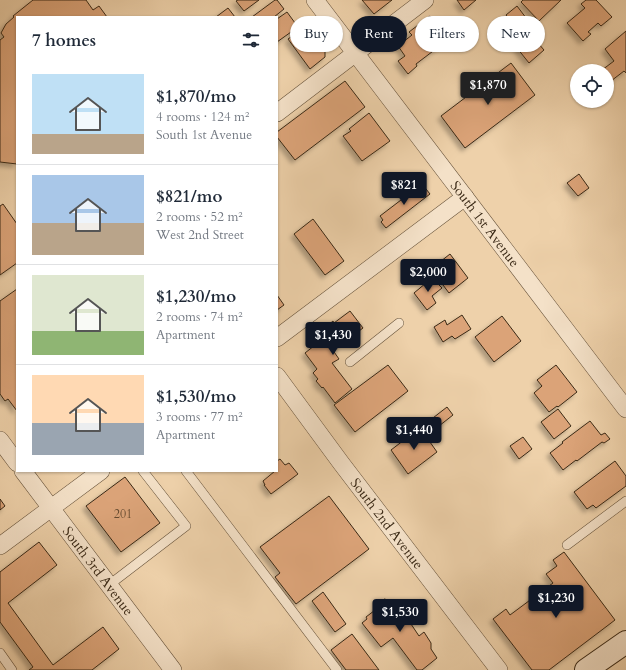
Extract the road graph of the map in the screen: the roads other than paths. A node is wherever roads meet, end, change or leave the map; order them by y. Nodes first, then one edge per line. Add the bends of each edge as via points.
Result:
1 (315, 0) edge
2 (425, 0) edge
3 (356, 54) junction
4 (278, 112) edge
5 (465, 198) junction
6 (399, 323) dead end
7 (278, 337) edge
8 (350, 362) dead end
9 (278, 377) edge
10 (624, 403) edge
11 (0, 440) edge
12 (16, 462) edge
13 (24, 472) edge
14 (100, 472) edge
15 (144, 472) edge
16 (187, 472) edge
17 (626, 501) edge
18 (51, 508) junction
19 (567, 545) dead end
20 (0, 546) edge
21 (109, 585) junction
22 (626, 642) edge
23 (0, 653) edge
24 (12, 670) edge
25 (173, 670) edge
26 (337, 670) edge
27 (498, 670) edge
28 (586, 670) edge

1 - 3 street, South 1st Avenue
2 - 3 street
3 - 4 street
3 - 5 street, South 1st Avenue
5 - 7 street
5 - 10 street, South 1st Avenue
6 - 8 lane
9 - 27 street, South 2nd Avenue
11 - 12 street
13 - 18 street, South 3rd Avenue
14 - 18 street
15 - 21 lane via 186,526
16 - 26 lane
17 - 19 lane
18 - 20 street
18 - 21 street, South 3rd Avenue
21 - 25 street, South 3rd Avenue
22 - 28 main road
23 - 24 lane

